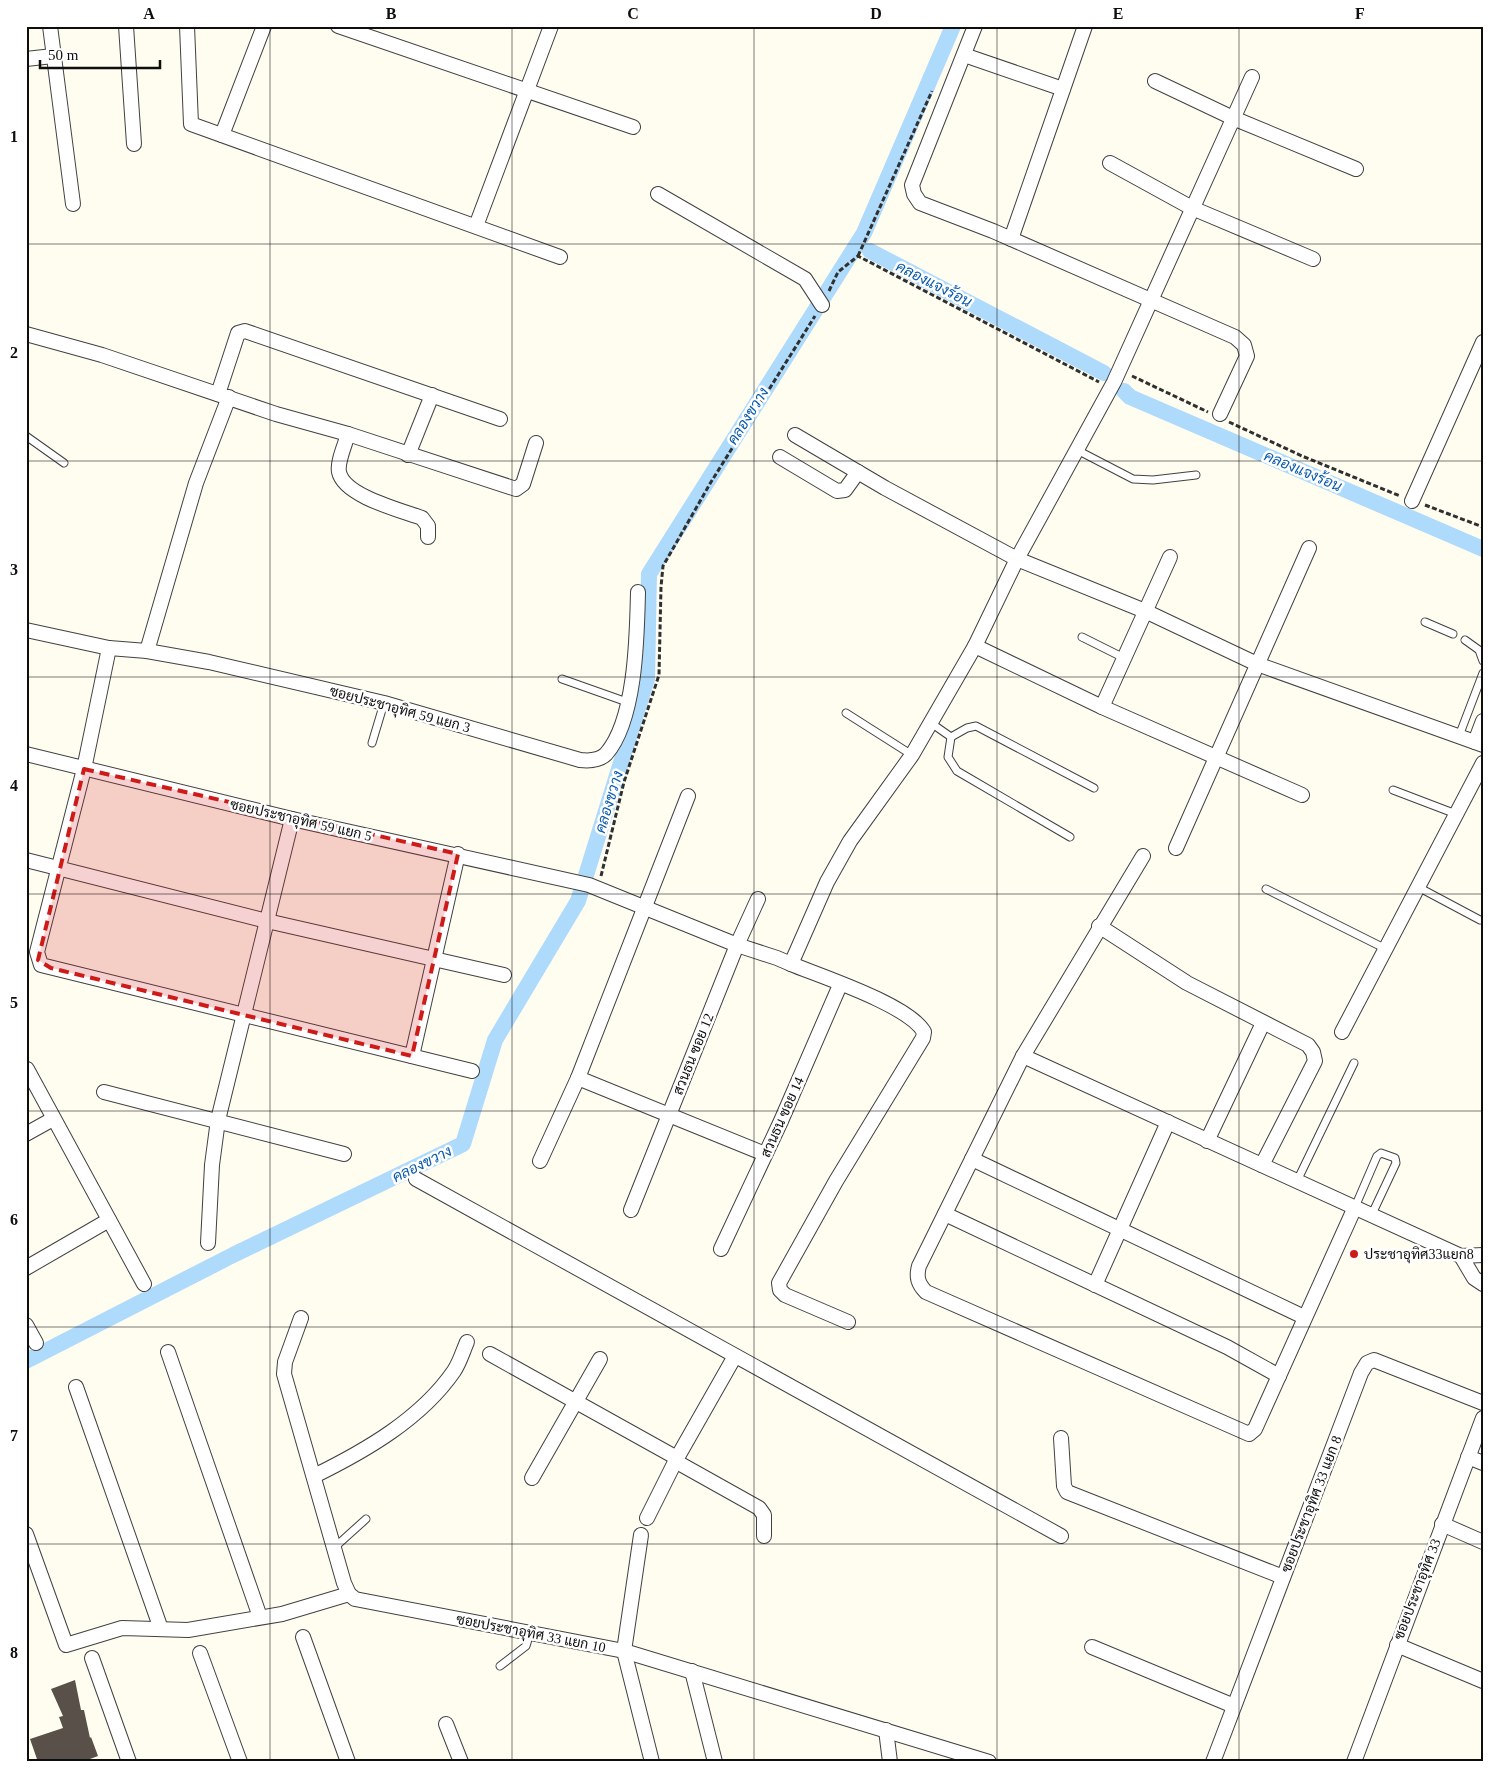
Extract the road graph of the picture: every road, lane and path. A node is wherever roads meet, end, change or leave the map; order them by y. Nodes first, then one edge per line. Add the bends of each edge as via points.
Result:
1 (50, 26) edge
2 (126, 26) edge
3 (187, 26) edge
4 (264, 26) edge
5 (338, 26) edge
6 (551, 26) edge
7 (975, 26) edge
8 (1086, 26) edge
9 (964, 55) junction
10 (52, 56) junction
11 (26, 59) edge
12 (1252, 77) dead end
13 (1155, 81) dead end
14 (933, 88) dead end
15 (1064, 89) junction
16 (528, 90) junction
17 (1233, 118) junction
18 (633, 127) dead end
19 (222, 136) junction
20 (134, 144) dead end
21 (1110, 163) dead end
22 (1356, 169) dead end
23 (658, 194) dead end
24 (73, 204) dead end
25 (1192, 208) junction
26 (476, 226) junction
27 (1011, 239) junction
28 (858, 256) junction
29 (560, 258) dead end
30 (1313, 259) dead end
31 (1152, 299) junction
32 (820, 302) junction
33 (26, 334) edge
34 (1483, 342) edge
35 (1119, 370) junction
36 (1110, 388) junction
37 (432, 395) junction
38 (224, 396) junction
39 (1219, 416) junction
40 (500, 419) dead end
41 (348, 434) junction
42 (795, 435) dead end
43 (26, 436) edge
44 (536, 443) dead end
45 (1077, 450) junction
46 (408, 455) junction
47 (780, 457) dead end
48 (64, 463) dead end
49 (858, 472) junction
50 (1196, 475) dead end
51 (1412, 501) junction
52 (1483, 527) edge
53 (428, 537) dead end
54 (1309, 548) dead end
55 (1170, 557) dead end
56 (1017, 558) junction
57 (638, 592) dead end
58 (1145, 611) junction
59 (1425, 622) dead end
60 (26, 630) edge
61 (1453, 634) dead end
62 (1082, 637) dead end
63 (1465, 640) dead end
64 (975, 646) junction
65 (109, 648) junction
66 (147, 650) junction
67 (1124, 658) junction
68 (1483, 661) edge
69 (1257, 664) junction
70 (1483, 673) edge
71 (562, 679) dead end
72 (627, 702) junction
73 (384, 703) junction
74 (1102, 707) junction
75 (846, 713) dead end
76 (1483, 721) edge
77 (930, 723) junction
78 (1459, 736) junction
79 (951, 737) junction
80 (372, 743) dead end
81 (1479, 743) edge
82 (26, 754) edge
83 (912, 755) junction
84 (1216, 757) junction
85 (1483, 763) edge
86 (84, 769) junction
87 (1094, 788) dead end
88 (1393, 790) dead end
89 (1302, 795) dead end
90 (688, 796) dead end
91 (1456, 814) junction
92 (292, 819) junction
93 (1070, 837) dead end
94 (1176, 848) dead end
95 (458, 854) junction
96 (1143, 856) dead end
97 (26, 860) edge
98 (58, 867) junction
99 (588, 885) junction
100 (1418, 887) junction
101 (1266, 888) dead end
102 (758, 899) dead end
103 (644, 907) junction
104 (1480, 920) dead end
105 (268, 921) junction
106 (1100, 926) junction
107 (737, 945) junction
108 (1386, 949) junction
109 (434, 959) junction
110 (791, 964) junction
111 (504, 975) dead end
112 (840, 984) junction
113 (244, 1015) junction
114 (1263, 1023) junction
115 (1342, 1032) dead end
116 (412, 1056) junction
117 (1023, 1056) junction
118 (1354, 1063) dead end
119 (28, 1069) dead end
120 (472, 1071) dead end
121 (578, 1078) junction
122 (104, 1092) dead end
123 (668, 1116) junction
124 (53, 1118) junction
125 (218, 1120) junction
126 (1168, 1122) junction
127 (26, 1134) edge
128 (1207, 1141) junction
129 (344, 1154) dead end
130 (765, 1154) junction
131 (972, 1159) junction
132 (540, 1161) dead end
133 (1262, 1165) junction
134 (416, 1178) dead end
135 (1297, 1181) junction
136 (1355, 1207) junction
137 (631, 1210) dead end
138 (945, 1214) junction
139 (1372, 1214) junction
140 (109, 1220) junction
141 (1121, 1230) junction
142 (208, 1243) dead end
143 (721, 1248) dead end
144 (1483, 1255) edge
145 (1461, 1256) junction
146 (26, 1268) edge
147 (144, 1284) dead end
148 (1483, 1284) edge
149 (1095, 1285) junction
150 (1304, 1317) junction
151 (301, 1318) dead end
152 (848, 1322) dead end
153 (26, 1326) edge
154 (467, 1342) dead end
155 (36, 1343) dead end
156 (168, 1352) dead end
157 (490, 1354) dead end
158 (735, 1356) junction
159 (600, 1359) dead end
160 (1278, 1376) junction
161 (76, 1387) dead end
162 (577, 1402) junction
163 (1483, 1403) edge
164 (1483, 1418) edge
165 (1061, 1438) dead end
166 (1468, 1457) junction
167 (676, 1459) junction
168 (1483, 1463) edge
169 (314, 1476) junction
170 (532, 1478) dead end
171 (647, 1518) dead end
172 (366, 1519) dead end
173 (1442, 1524) junction
174 (26, 1534) edge
175 (641, 1535) dead end
176 (764, 1536) dead end
177 (1061, 1536) dead end
178 (1483, 1542) edge
179 (335, 1547) junction
180 (1283, 1577) junction
181 (350, 1594) junction
182 (260, 1617) junction
183 (161, 1629) junction
184 (530, 1633) junction
185 (304, 1637) dead end
186 (1397, 1644) junction
187 (1092, 1647) dead end
188 (624, 1650) junction
189 (200, 1653) dead end
190 (92, 1658) dead end
191 (500, 1666) dead end
192 (692, 1671) junction
193 (1483, 1681) edge
194 (1234, 1706) junction
195 (446, 1724) dead end
196 (886, 1730) junction
197 (129, 1762) edge
198 (240, 1762) edge
199 (348, 1762) edge
200 (461, 1762) edge
201 (652, 1762) edge
202 (715, 1762) edge
203 (890, 1762) edge
204 (988, 1762) edge
205 (1213, 1762) edge
206 (1354, 1762) edge

1 - 10 street
2 - 20 street
3 - 19 street via 191,124
4 - 19 street
5 - 16 street
6 - 16 street
7 - 9 street
8 - 15 street
9 - 15 street
9 - 27 street via 912,185 914,194 920,203
10 - 11 street
10 - 24 street
12 - 17 street
13 - 17 street
14 - 28 path
15 - 27 street
16 - 18 street
16 - 26 street
17 - 22 street
17 - 25 street
19 - 26 street
21 - 25 street
23 - 32 street via 805,279
25 - 30 street
25 - 31 street
26 - 29 street
27 - 31 street
28 - 32 path via 838,272
28 - 36 path
31 - 35 street
31 - 39 street via 1235,337 1244,345 1247,356
32 - 99 path via 663,566 659,676
33 - 38 street
34 - 51 street
35 - 36 street
35 - 39 path
36 - 45 street
37 - 38 street via 245,331 238,333
37 - 40 street
37 - 46 street
38 - 41 street
38 - 66 street
39 - 51 path via 1302,456
41 - 46 street
41 - 53 street via 338,470 342,481 352,491 422,518 428,526
42 - 49 street
43 - 48 lane
44 - 46 street via 523,484 516,489
45 - 50 lane via 1133,479
45 - 56 street
47 - 49 street via 836,491 845,490
49 - 56 street
51 - 52 path
54 - 69 street
55 - 58 street
56 - 58 street
56 - 64 street
57 - 72 street, ซอยประชาอุทิศ 59 แยก 3 via 635,671
58 - 67 street
58 - 69 street
59 - 61 lane
60 - 65 street, ซอยประชาอุทิศ 59 แยก 3
62 - 67 lane
63 - 68 lane via 1479,650
64 - 74 street
64 - 77 street
65 - 66 street, ซอยประชาอุทิศ 59 แยก 3
65 - 86 street
66 - 73 street, ซอยประชาอุทิศ 59 แยก 3
67 - 74 street
69 - 78 street
69 - 84 street
70 - 78 lane
71 - 72 lane
72 - 73 street, ซอยประชาอุทิศ 59 แยก 3 via 616,737 605,754 589,761
73 - 80 lane
74 - 84 street
75 - 83 lane
76 - 81 street
77 - 79 lane
77 - 83 street
78 - 81 street
79 - 87 lane via 976,726
79 - 93 lane via 948,757 957,771
82 - 86 street, ซอยประชาอุทิศ 59 แยก 5
83 - 110 street via 850,841 827,882
84 - 89 street
84 - 94 street
85 - 91 street
86 - 92 street, ซอยประชาอุทิศ 59 แยก 5
86 - 98 street
88 - 91 lane
90 - 103 street
91 - 100 street
92 - 95 street, ซอยประชาอุทิศ 59 แยก 5
92 - 105 street
95 - 99 street, ซอยประชาอุทิศ 59 แยก 5
95 - 109 street
96 - 106 street
97 - 98 street
98 - 105 street
98 - 113 street via 37,952 41,965
99 - 103 street, ซอยประชาอุทิศ 59 แยก 5
100 - 104 lane
100 - 108 street
101 - 108 lane
102 - 107 street, สวนธน ซอย 12
103 - 107 street, ซอยประชาอุทิศ 59 แยก 5
103 - 121 street
105 - 109 street
105 - 113 street
106 - 114 street via 1187,983
106 - 117 street
107 - 110 street, ซอยประชาอุทิศ 59 แยก 5
107 - 123 street, สวนธน ซอย 12
108 - 115 street
109 - 111 street
109 - 116 street
110 - 112 street, ซอยประชาอุทิศ 59 แยก 5
112 - 130 street, สวนธน ซอย 14
112 - 152 street, ซอยประชาอุทิศ 59 แยก 5 via 915,1021 924,1034 779,1283 785,1295
113 - 116 street
113 - 125 street
114 - 128 street
114 - 133 street via 1308,1045 1315,1061
116 - 120 street
117 - 126 street
117 - 131 street
118 - 135 lane
119 - 124 street
121 - 123 street
121 - 132 street
122 - 125 street
123 - 130 street
123 - 137 street, สวนธน ซอย 12
124 - 127 street
124 - 140 street
125 - 129 street
125 - 142 street
126 - 128 street
126 - 141 street
128 - 133 street
130 - 143 street, สวนธน ซอย 14
131 - 138 street
131 - 141 street
133 - 135 street
134 - 158 street
135 - 136 street
136 - 139 street
136 - 139 lane via 1376,1156 1381,1153 1391,1155 1396,1163
136 - 150 street
138 - 149 street
138 - 160 street via 919,1266 919,1285 926,1292 1244,1433 1249,1434 1255,1429
139 - 145 street
140 - 146 street
140 - 147 street
141 - 149 street
141 - 150 street
144 - 145 street
145 - 148 street via 1474,1278
149 - 160 street via 1227,1347
150 - 160 street
151 - 169 street via 285,1362 284,1374
153 - 155 street
154 - 169 street via 455,1370 430,1399 389,1434
156 - 182 street
157 - 162 street
158 - 167 street
158 - 177 street
159 - 162 street
161 - 183 street
162 - 167 street
162 - 170 street
163 - 180 street, ซอยประชาอุทิศ 33 แยก 8 via 1374,1360 1367,1363
164 - 166 street, ซอยประชาอุทิศ 33
165 - 180 street via 1067,1492
166 - 168 street
166 - 173 street, ซอยประชาอุทิศ 33
167 - 171 street
167 - 176 street via 759,1508 764,1515
169 - 179 street
172 - 179 lane
173 - 178 street
173 - 186 street, ซอยประชาอุทิศ 33
174 - 183 street via 66,1645 122,1628
175 - 188 street
179 - 181 street
180 - 194 street, ซอยประชาอุทิศ 33 แยก 8
181 - 182 street via 282,1614
181 - 184 street, ซอยประชาอุทิศ 33 แยก 10 via 365,1602
182 - 183 street via 188,1630
184 - 188 street, ซอยประชาอุทิศ 33 แยก 10
184 - 191 lane via 526,1646
185 - 199 street
186 - 193 street
186 - 206 street, ซอยประชาอุทิศ 33
187 - 194 street
188 - 192 street, ซอยประชาอุทิศ 33 แยก 10
188 - 201 street
189 - 198 street
190 - 197 street
192 - 196 street, ซอยประชาอุทิศ 33 แยก 10
192 - 202 street
194 - 205 street, ซอยประชาอุทิศ 33 แยก 8
195 - 200 street
196 - 203 street
196 - 204 street, ซอยประชาอุทิศ 33 แยก 10

